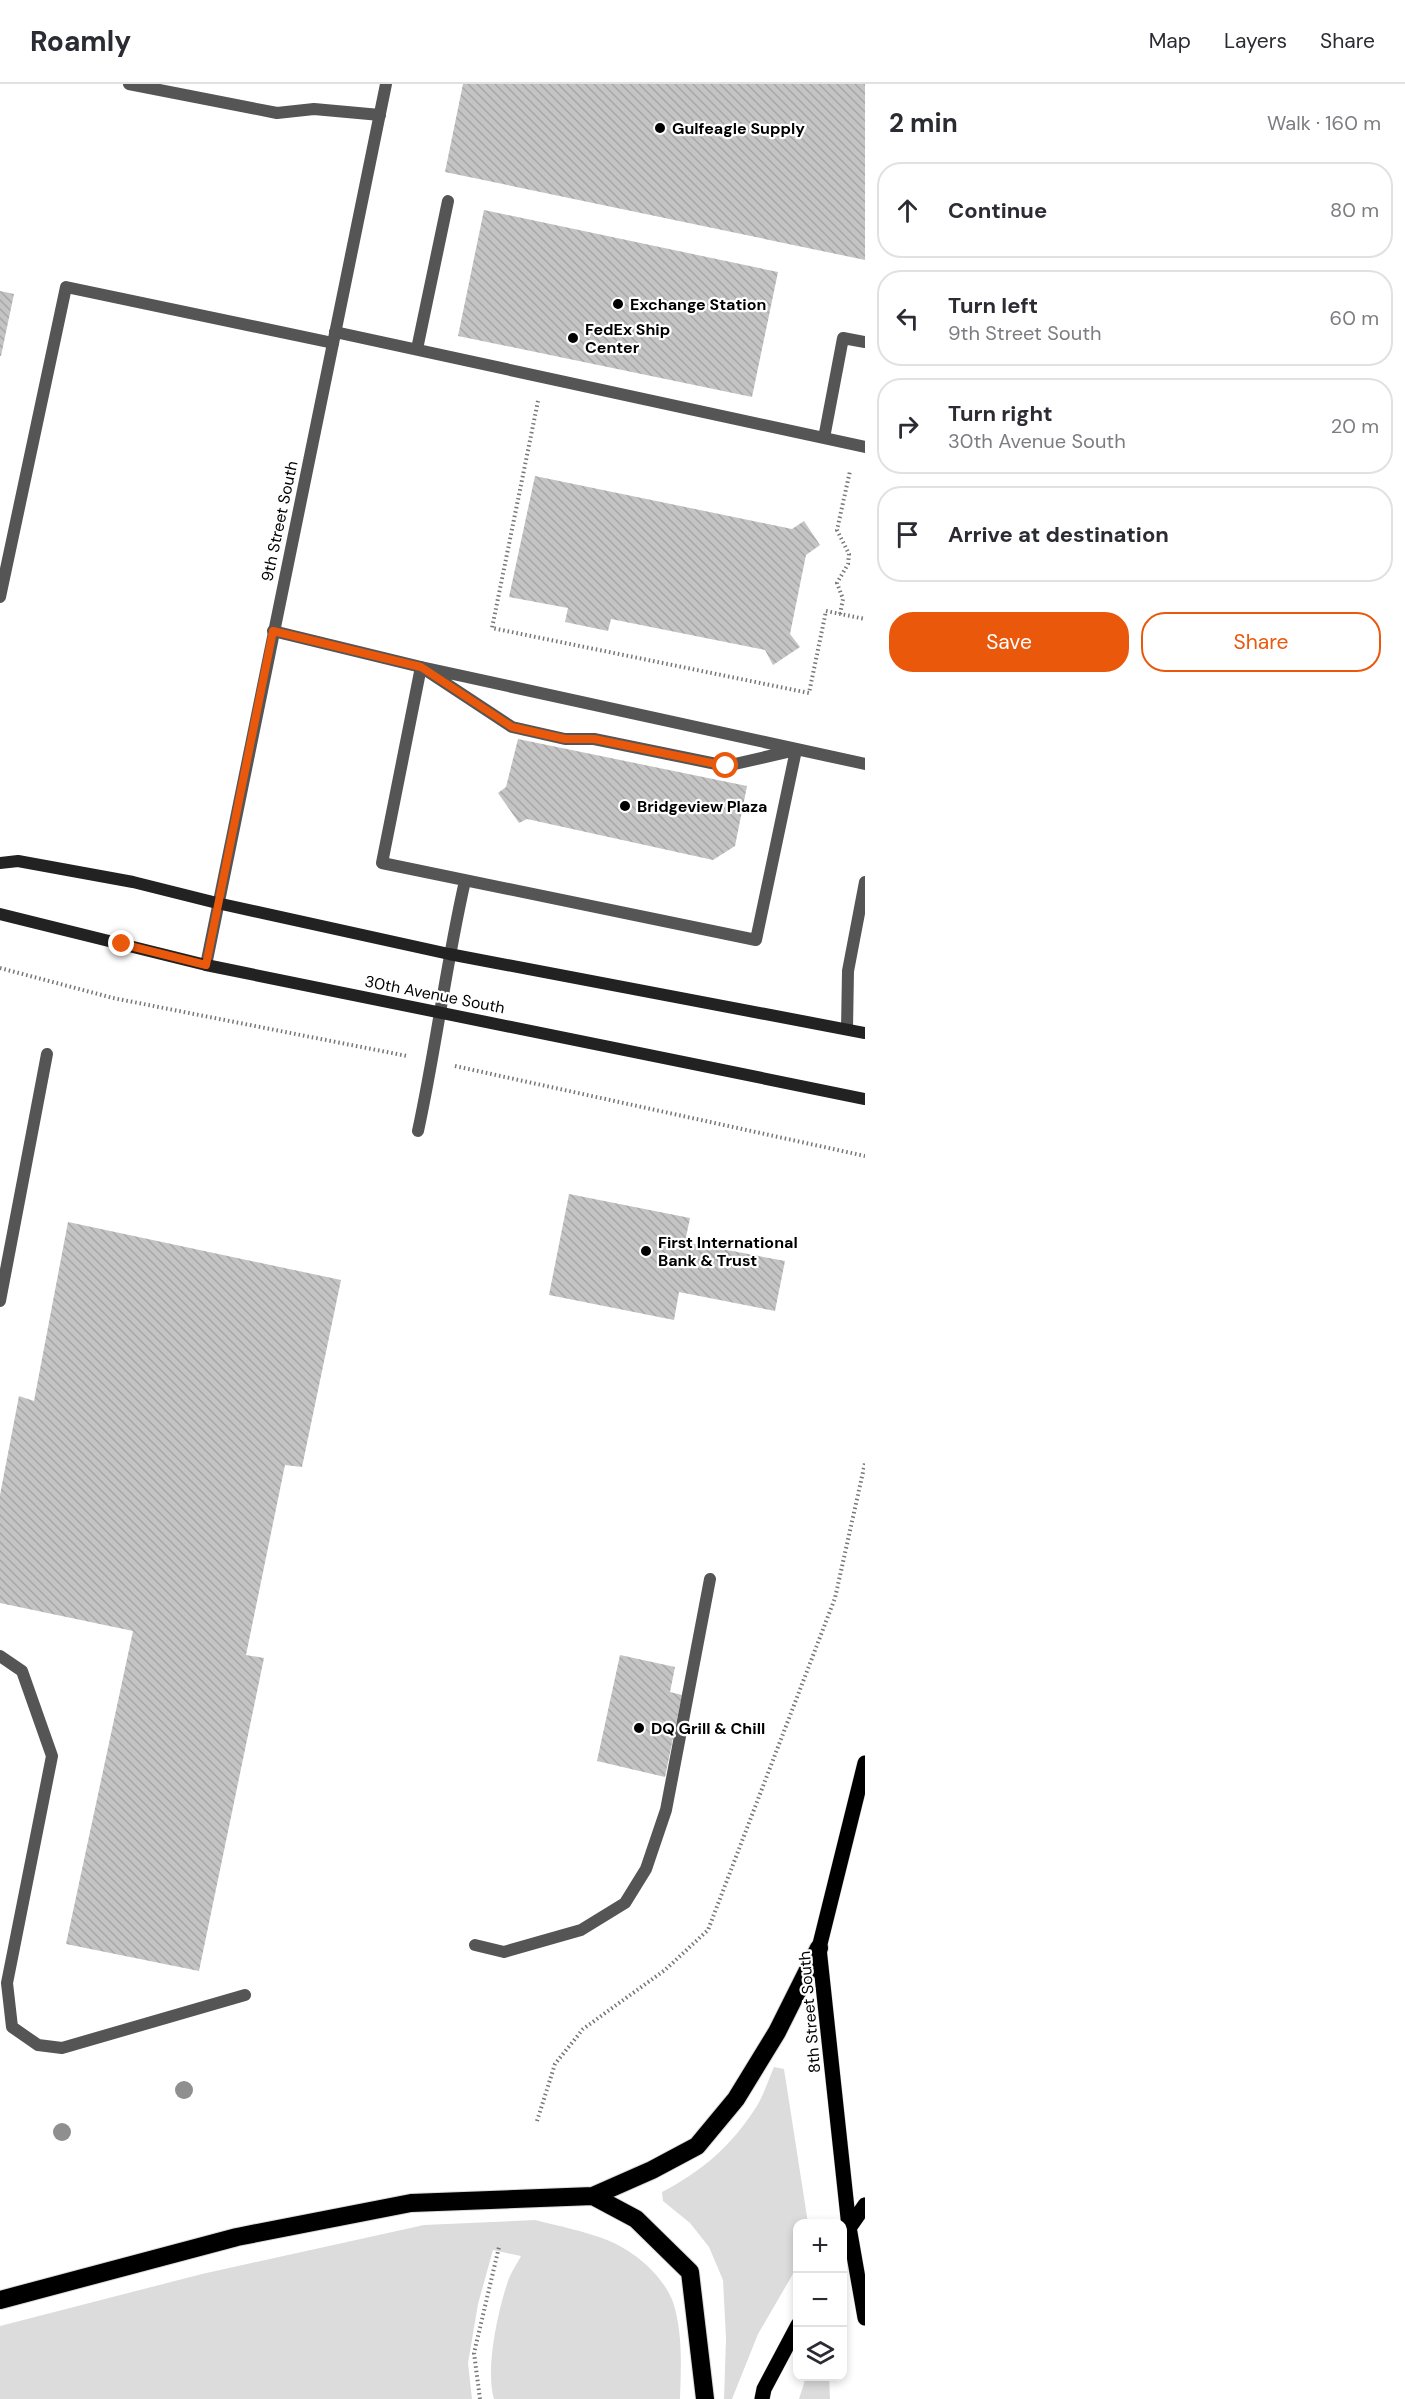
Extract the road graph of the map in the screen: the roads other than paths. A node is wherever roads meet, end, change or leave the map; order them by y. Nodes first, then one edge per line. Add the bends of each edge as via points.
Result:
1 (129, 84) edge
2 (386, 84) edge
3 (148, 86) edge
4 (380, 116) junction
5 (448, 201) dead end
6 (334, 337) junction
7 (865, 342) edge
8 (417, 350) junction
9 (824, 438) junction
10 (861, 446) edge
11 (0, 597) edge
12 (273, 631) junction
13 (421, 667) junction
14 (796, 750) junction
15 (865, 764) edge
16 (0, 863) edge
17 (465, 881) junction
18 (865, 882) edge
19 (217, 903) junction
20 (0, 914) edge
21 (449, 954) junction
22 (206, 965) junction
23 (440, 1011) junction
24 (846, 1029) junction
25 (865, 1033) edge
26 (47, 1054) dead end
27 (865, 1099) edge
28 (418, 1131) dead end
29 (0, 1301) edge
30 (710, 1580) dead end
31 (0, 1656) edge
32 (865, 1763) edge
33 (474, 1945) dead end
34 (819, 1947) junction
35 (245, 1995) dead end
36 (593, 2196) junction
37 (865, 2205) edge
38 (845, 2219) edge
39 (847, 2232) edge
40 (847, 2237) edge
41 (0, 2300) edge
42 (865, 2318) edge
43 (797, 2327) edge
44 (705, 2399) edge
45 (762, 2399) edge

1 - 3 street
2 - 4 street, 9th Street South
3 - 4 street via 277,113 314,109
4 - 6 street, 9th Street South
5 - 8 street
6 - 8 street
6 - 11 street via 66,287
6 - 12 street, 9th Street South
7 - 9 street via 843,338
8 - 9 street
9 - 10 street
12 - 13 street
12 - 19 street, 9th Street South
13 - 14 street
13 - 14 street via 512,727 726,766
13 - 17 street via 382,863
14 - 15 street
14 - 17 street via 756,940
16 - 19 street via 18,861 133,882
17 - 21 street
18 - 24 street via 848,971
19 - 21 street
19 - 22 street, 9th Street South
20 - 22 street, 30th Avenue South
21 - 23 street
21 - 24 street
22 - 23 street, 30th Avenue South
23 - 27 street, 30th Avenue South
23 - 28 street
24 - 25 street
26 - 29 street
30 - 33 street via 666,1810 646,1869 625,1903 581,1930 504,1952
31 - 35 street via 22,1671 52,1756 7,1983 12,2027 38,2045 62,2048
32 - 34 main road, 8th Street South
34 - 36 highway via 777,2032 736,2099 697,2146
34 - 38 main road, 8th Street South
36 - 41 highway via 411,2204 237,2237
36 - 44 highway via 636,2219 690,2272
37 - 39 main road
40 - 42 main road, 8th Street South
43 - 45 main road

